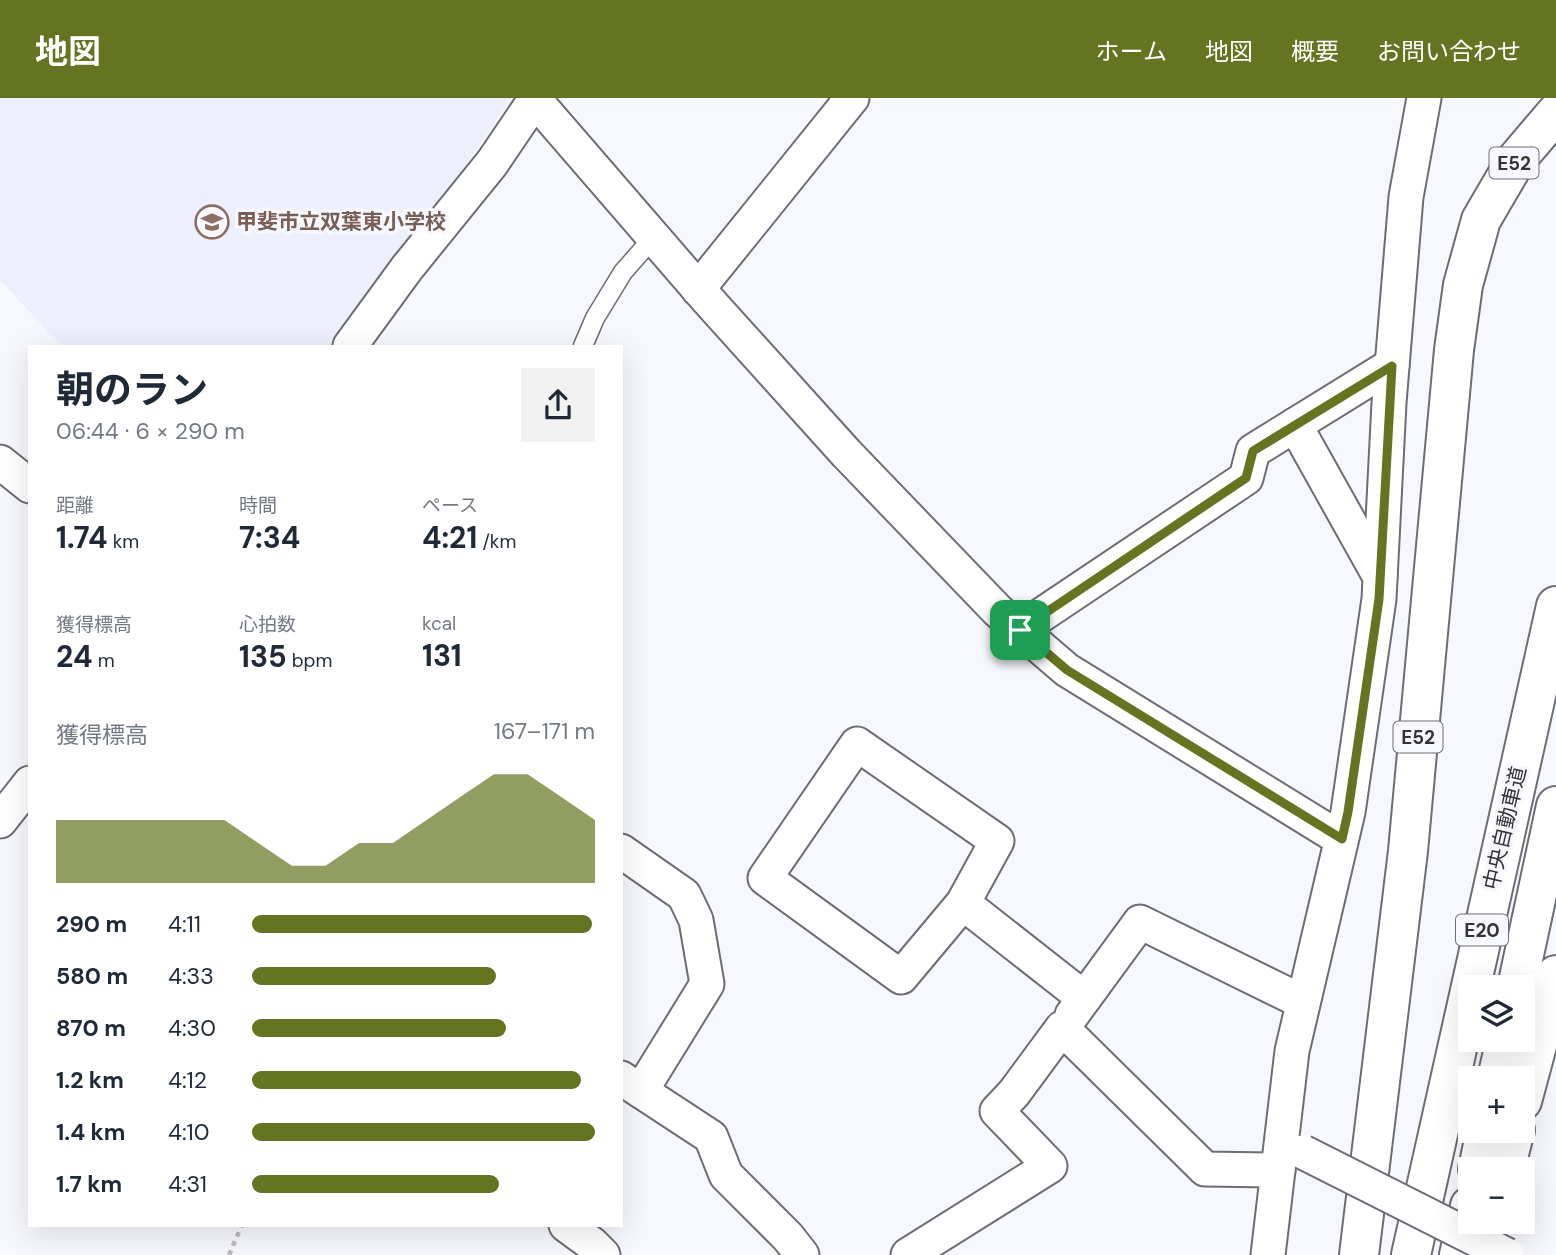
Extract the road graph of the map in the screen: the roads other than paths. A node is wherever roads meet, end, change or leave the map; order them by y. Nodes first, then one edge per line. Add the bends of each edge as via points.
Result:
1 (852, 98) edge
2 (1424, 98) edge
3 (535, 99) edge
4 (1556, 114) edge
5 (653, 237) junction
6 (698, 289) junction
7 (351, 345) edge
8 (583, 345) edge
9 (1392, 366) junction
10 (1296, 425) junction
11 (0, 462) edge
12 (28, 484) edge
13 (1380, 577) junction
14 (1556, 606) edge
15 (1020, 630) junction
16 (28, 786) edge
17 (1556, 806) edge
18 (0, 821) edge
19 (1342, 839) junction
20 (623, 852) edge
21 (963, 902) junction
22 (1520, 975) edge
23 (1556, 975) edge
24 (1084, 998) junction
25 (1303, 1002) junction
26 (1062, 1028) junction
27 (1531, 1066) edge
28 (631, 1084) edge
29 (1288, 1154) junction
30 (569, 1227) edge
31 (1464, 1234) edge
32 (1488, 1234) edge
33 (603, 1255) edge
34 (802, 1255) edge
35 (908, 1255) edge
36 (1269, 1255) edge
37 (1359, 1255) edge
38 (1410, 1255) edge
39 (1460, 1255) edge
40 (1482, 1255) edge
41 (1507, 1255) edge

1 - 6 street
2 - 9 street via 1406,197
3 - 5 street
3 - 7 street via 492,163
4 - 37 highway, E52 via 1516,160 1480,220 1463,285 1408,851
5 - 6 street
5 - 8 lane via 623,272
6 - 15 street via 846,453
9 - 10 street
9 - 13 street
10 - 13 street
10 - 15 street via 1253,451 1246,478
11 - 12 street
13 - 19 street
14 - 38 highway, 中央自動車道 / E20
15 - 19 street via 1067,670
16 - 18 street
17 - 22 highway, E20
19 - 25 street
20 - 28 street via 684,895 696,920 707,984
21 - 21 street via 901,977 765,878 857,744 998,841
21 - 24 street
23 - 27 highway
24 - 25 street via 1140,922
24 - 26 street
25 - 29 street via 1292,1051
26 - 29 street via 1205,1169
26 - 35 street via 997,1111 1050,1166
28 - 34 street via 711,1137 726,1175
29 - 36 street
29 - 41 street, bridge
30 - 33 street
31 - 39 highway
32 - 40 highway

